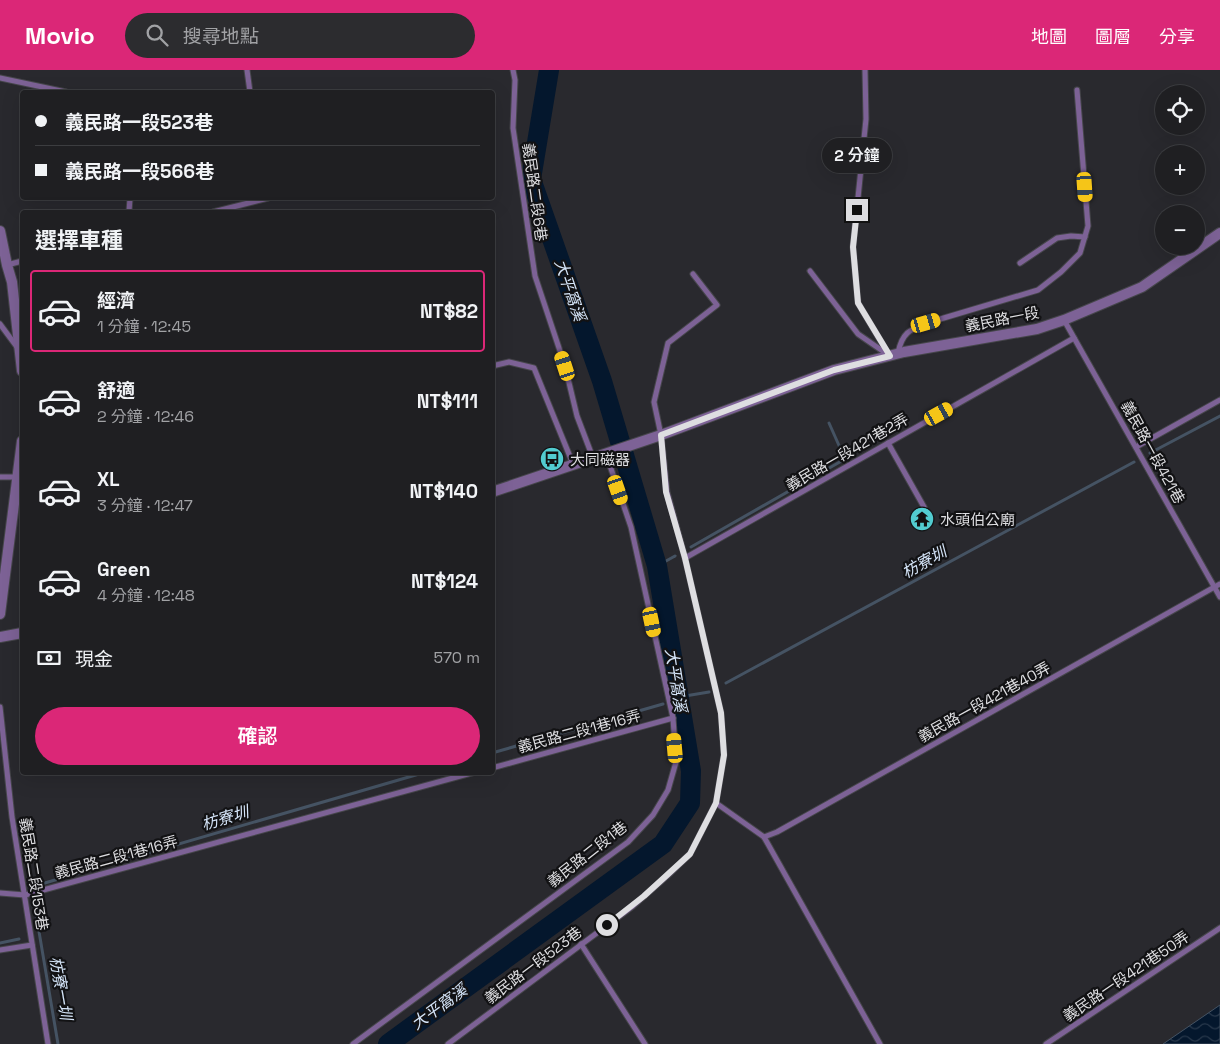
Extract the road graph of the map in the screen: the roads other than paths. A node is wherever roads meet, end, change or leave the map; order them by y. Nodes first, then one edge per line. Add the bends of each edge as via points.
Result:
1 (247, 70) edge
2 (513, 70) edge
3 (866, 70) edge
4 (0, 78) edge
5 (57, 90) edge
6 (250, 90) edge
7 (1077, 90) dead end
8 (260, 200) edge
9 (221, 210) edge
10 (0, 231) edge
11 (1220, 233) edge
12 (1085, 238) junction
13 (20, 262) edge
14 (1020, 263) dead end
15 (6, 265) junction
16 (810, 271) dead end
17 (694, 274) dead end
18 (1064, 320) junction
19 (0, 324) edge
20 (1074, 338) junction
21 (20, 343) edge
22 (20, 350) edge
23 (894, 354) junction
24 (495, 365) edge
25 (1220, 400) edge
26 (661, 435) junction
27 (888, 443) junction
28 (1136, 447) junction
29 (606, 454) junction
30 (20, 455) edge
31 (593, 458) junction
32 (573, 465) junction
33 (0, 477) edge
34 (17, 477) junction
35 (495, 491) edge
36 (924, 507) dead end
37 (685, 558) junction
38 (1217, 585) edge
39 (1220, 597) edge
40 (0, 614) edge
41 (20, 632) edge
42 (0, 637) edge
43 (0, 707) edge
44 (673, 718) junction
45 (495, 767) edge
46 (464, 775) edge
47 (716, 803) junction
48 (764, 837) junction
49 (0, 893) edge
50 (25, 895) junction
51 (1220, 928) edge
52 (581, 944) junction
53 (32, 945) junction
54 (0, 950) edge
55 (48, 1044) edge
56 (353, 1044) edge
57 (448, 1044) edge
58 (645, 1044) edge
59 (880, 1044) edge
60 (1046, 1044) edge

1 - 6 lane
2 - 31 lane, 義民路二段6巷 via 513,128 535,276
3 - 23 lane via 866,119 853,247 858,303
4 - 5 lane
7 - 12 lane via 1088,226
8 - 9 lane
10 - 15 street
11 - 18 street, 義民路一段 via 1142,287
12 - 14 lane via 1057,238
12 - 23 lane via 1080,253 1038,290 909,330
13 - 15 lane
15 - 21 street via 12,282
16 - 23 lane via 858,334
17 - 26 lane, 義民路一段523巷 via 718,305 668,343 654,402
18 - 20 lane, 義民路一段421巷
18 - 23 street, 義民路一段 via 1037,329
19 - 22 lane
20 - 27 lane, 義民路一段421巷2弄
20 - 28 lane, 義民路一段421巷
23 - 26 street, 義民路一段 via 834,370
24 - 32 lane via 509,362 534,368
25 - 28 lane
26 - 29 street, 義民路一段
26 - 37 lane, 義民路一段523巷 via 666,492
27 - 36 lane
27 - 37 lane, 義民路一段421巷2弄
28 - 38 lane, 義民路一段421巷
29 - 31 street
29 - 44 lane, 義民路二段1巷 via 631,526
30 - 34 street
31 - 32 street
32 - 35 street
33 - 34 lane
34 - 40 street
37 - 47 lane, 義民路一段523巷 via 721,713 724,755
38 - 39 lane, 義民路一段421巷
38 - 48 lane, 義民路一段421巷40弄
41 - 42 street
43 - 50 lane, 義民路二段153巷 via 12,817
44 - 45 lane, 義民路二段1巷16弄
44 - 56 lane, 義民路二段1巷 via 676,762 668,790 653,815 628,842
46 - 50 lane, 義民路二段1巷16弄
47 - 48 lane
47 - 52 lane, 義民路一段523巷 via 690,854 633,906
48 - 59 lane
49 - 50 lane, 義民路二段1巷16弄
50 - 53 lane, 義民路二段153巷
51 - 60 lane, 義民路一段421巷50弄
52 - 57 lane, 義民路一段523巷
52 - 58 lane
53 - 54 lane
53 - 55 lane, 義民路二段153巷

